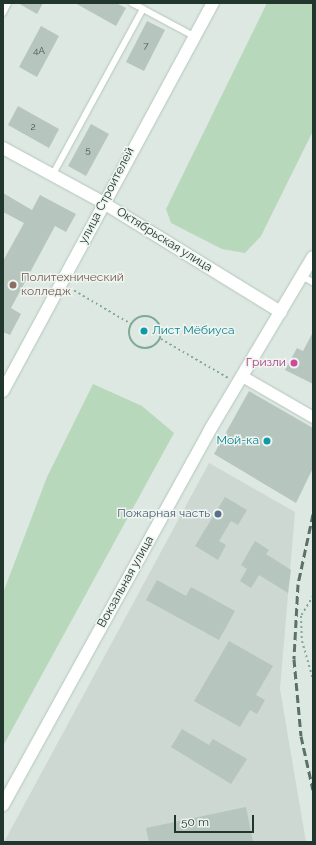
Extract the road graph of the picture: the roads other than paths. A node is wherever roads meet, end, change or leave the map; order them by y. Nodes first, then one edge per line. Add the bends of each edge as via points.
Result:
1 (8, 3) edge
2 (132, 3) edge
3 (213, 3) edge
4 (142, 9) junction
5 (3, 13) edge
6 (194, 36) junction
7 (3, 148) edge
8 (52, 176) junction
9 (102, 202) junction
10 (313, 257) edge
11 (302, 276) junction
12 (313, 282) edge
13 (281, 312) junction
14 (240, 380) junction
15 (3, 390) edge
16 (313, 417) edge
17 (3, 806) edge

1 - 5 lane
2 - 4 lane
3 - 6 street, улица Строителей
4 - 6 lane
4 - 8 lane
6 - 9 street, улица Строителей
7 - 8 street, Октябрьская улица
8 - 9 street, Октябрьская улица
9 - 13 street, Октябрьская улица
9 - 15 street, улица Строителей via 63,285
10 - 11 street, Вокзальная улица
11 - 12 lane
11 - 13 street, Вокзальная улица
13 - 14 street, Вокзальная улица
14 - 16 street
14 - 17 street, Вокзальная улица

